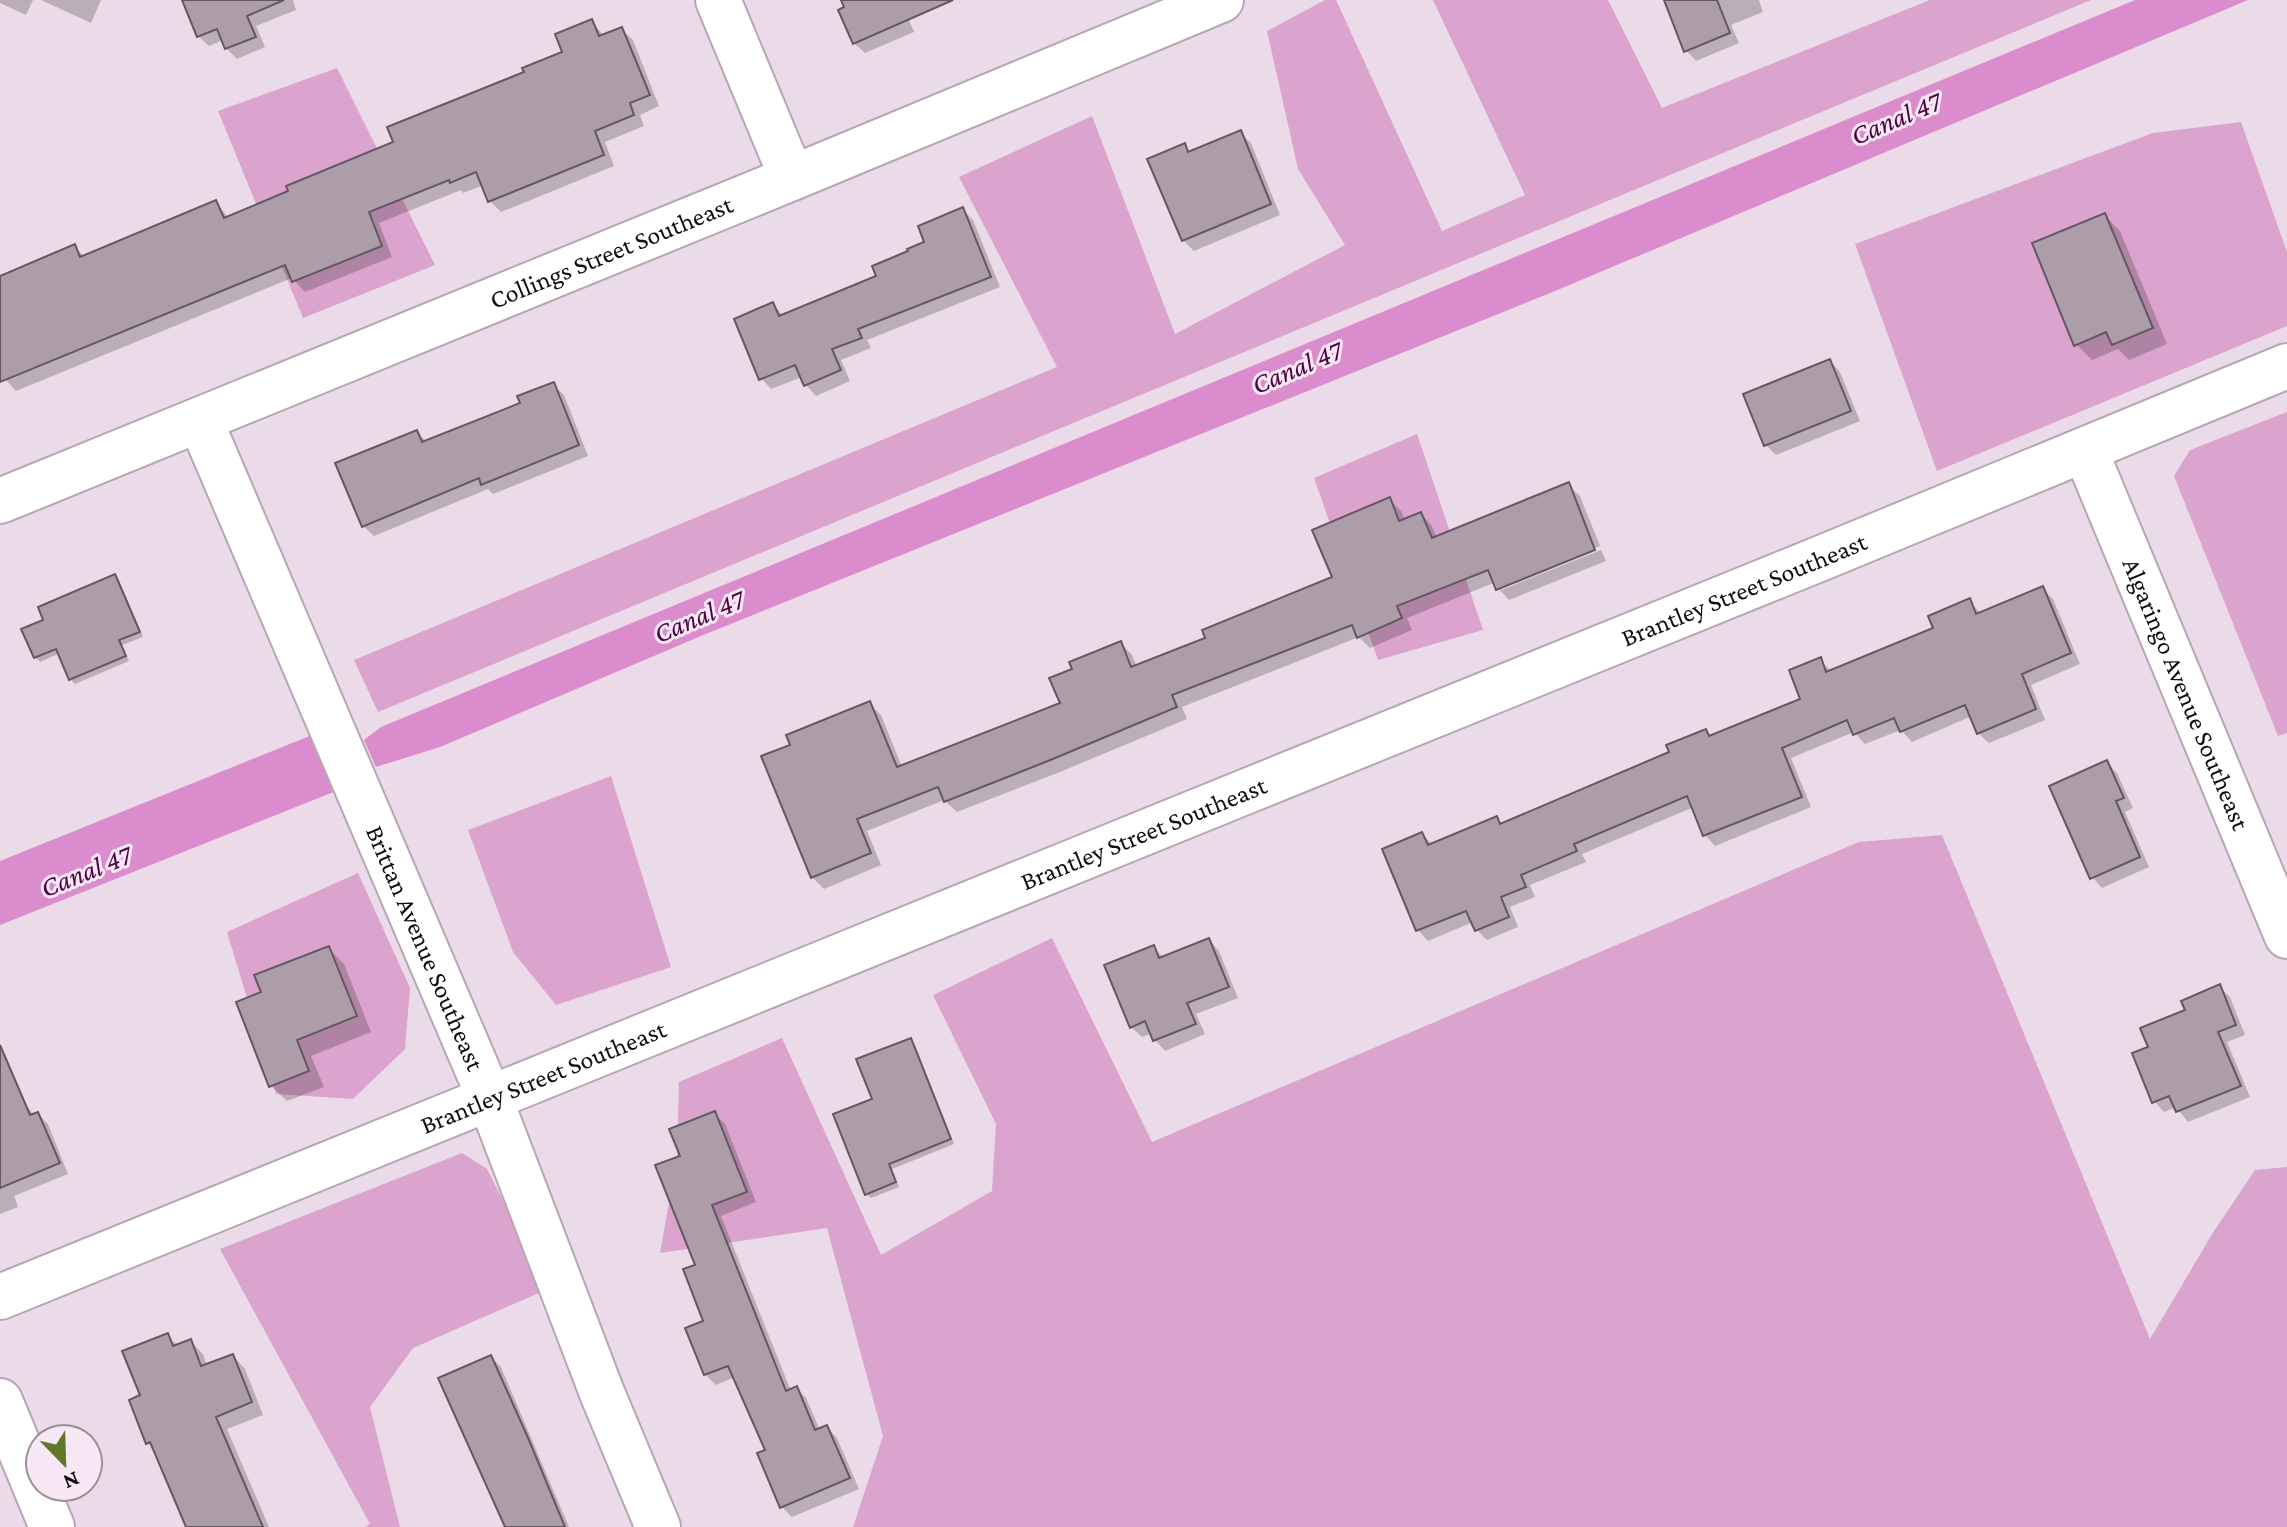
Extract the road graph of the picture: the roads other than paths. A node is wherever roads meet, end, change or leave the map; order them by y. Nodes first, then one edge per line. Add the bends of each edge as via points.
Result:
1 (718, 0) edge
2 (1221, 0) edge
3 (792, 178) junction
4 (2287, 366) edge
5 (200, 420) junction
6 (2085, 450) junction
7 (0, 501) edge
8 (2287, 936) edge
9 (490, 1099) junction
10 (0, 1297) edge
11 (0, 1401) edge
12 (52, 1527) edge
13 (658, 1527) edge

1 - 3 street
2 - 3 street, Collings Street Southeast
3 - 5 street, Collings Street Southeast
4 - 6 street, Brantley Street Southeast
5 - 7 street, Collings Street Southeast
5 - 9 street, Brittan Avenue Southeast
6 - 8 street, Algaringo Avenue Southeast
6 - 9 street, Brantley Street Southeast
9 - 10 street, Brantley Street Southeast
9 - 13 street, Brittan Avenue Southeast
11 - 12 street

